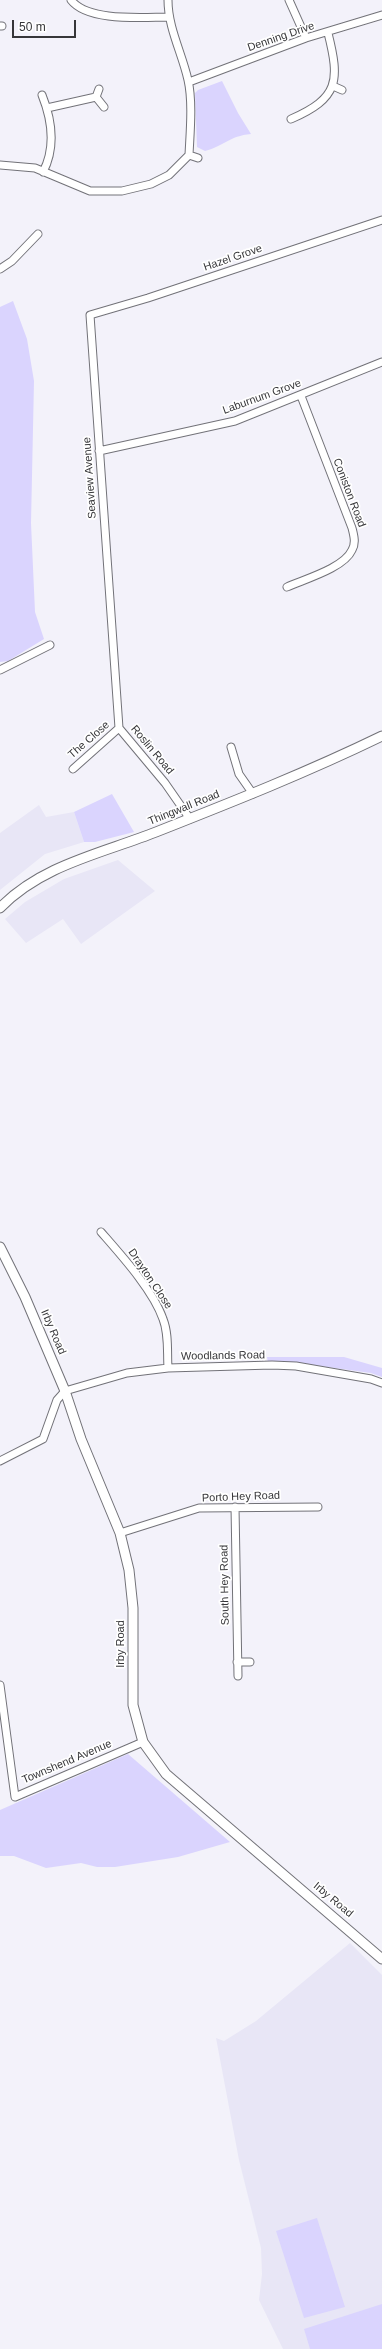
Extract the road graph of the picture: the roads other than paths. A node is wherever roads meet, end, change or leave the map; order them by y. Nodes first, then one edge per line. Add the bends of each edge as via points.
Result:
1 (71, 0) edge
2 (168, 0) edge
3 (289, 0) edge
4 (382, 15) edge
5 (168, 17) junction
6 (328, 33) junction
7 (306, 38) junction
8 (188, 82) junction
9 (333, 86) junction
10 (99, 89) dead end
11 (342, 90) dead end
12 (42, 95) dead end
13 (96, 97) junction
14 (104, 107) dead end
15 (47, 108) junction
16 (291, 119) dead end
17 (189, 155) junction
18 (198, 158) dead end
19 (0, 165) edge
20 (43, 172) junction
21 (382, 220) edge
22 (38, 234) dead end
23 (0, 269) edge
24 (90, 315) joint
25 (382, 362) edge
26 (301, 396) junction
27 (99, 451) junction
28 (287, 587) dead end
29 (113, 640) joint
30 (50, 644) dead end
31 (0, 670) edge
32 (120, 728) junction
33 (382, 736) edge
34 (232, 747) dead end
35 (73, 769) dead end
36 (253, 794) junction
37 (190, 819) junction
38 (0, 908) edge
39 (101, 1232) dead end
40 (0, 1247) edge
41 (168, 1368) junction
42 (382, 1383) edge
43 (65, 1391) junction
44 (0, 1461) edge
45 (235, 1507) junction
46 (318, 1507) dead end
47 (120, 1533) junction
48 (237, 1662) junction
49 (250, 1662) dead end
50 (238, 1676) dead end
51 (0, 1685) edge
52 (143, 1742) junction
53 (382, 1959) edge

1 - 5 street via 87,11 114,16
2 - 5 street
3 - 7 street
4 - 6 street, Denning Drive
5 - 8 street
6 - 7 street, Denning Drive
6 - 9 street via 334,60
7 - 8 street, Denning Drive
8 - 17 street
9 - 11 street
9 - 16 street via 318,106
10 - 13 street
12 - 15 street
13 - 14 street
13 - 15 street
15 - 20 street via 52,144 49,160
17 - 18 street
17 - 20 street via 169,175 151,184 122,191 90,191
19 - 20 street via 35,168
21 - 24 street, Hazel Grove
22 - 23 street via 12,261
24 - 27 street, Seaview Avenue
25 - 26 street, Laburnum Grove
26 - 27 street, Laburnum Grove via 235,420
26 - 28 street, Coniston Road via 352,528 354,545 341,563
27 - 29 street, Seaview Avenue
29 - 32 street, Roslin Road
30 - 31 street
32 - 35 street, The Close
32 - 37 street, Roslin Road via 165,783
33 - 36 street, Thingwall Road
34 - 36 street via 239,774
36 - 37 street, Thingwall Road
37 - 38 street, Thingwall Road via 56,868 10,898
39 - 41 street, Drayton Close via 130,1266 164,1319
40 - 43 street, Irby Road via 25,1297
41 - 42 street, Woodlands Road via 296,1366
41 - 43 street, Woodlands Road via 127,1373
43 - 44 street via 57,1400 44,1439
43 - 47 street, Irby Road via 81,1439
45 - 46 street, Porto Hey Road
45 - 47 street, Porto Hey Road via 199,1508
45 - 48 street, South Hey Road
47 - 52 street, Irby Road via 129,1570 133,1608 133,1706
48 - 49 street
48 - 50 street, South Hey Road
51 - 52 street, Townshend Avenue via 15,1797
52 - 53 street, Irby Road via 166,1774

